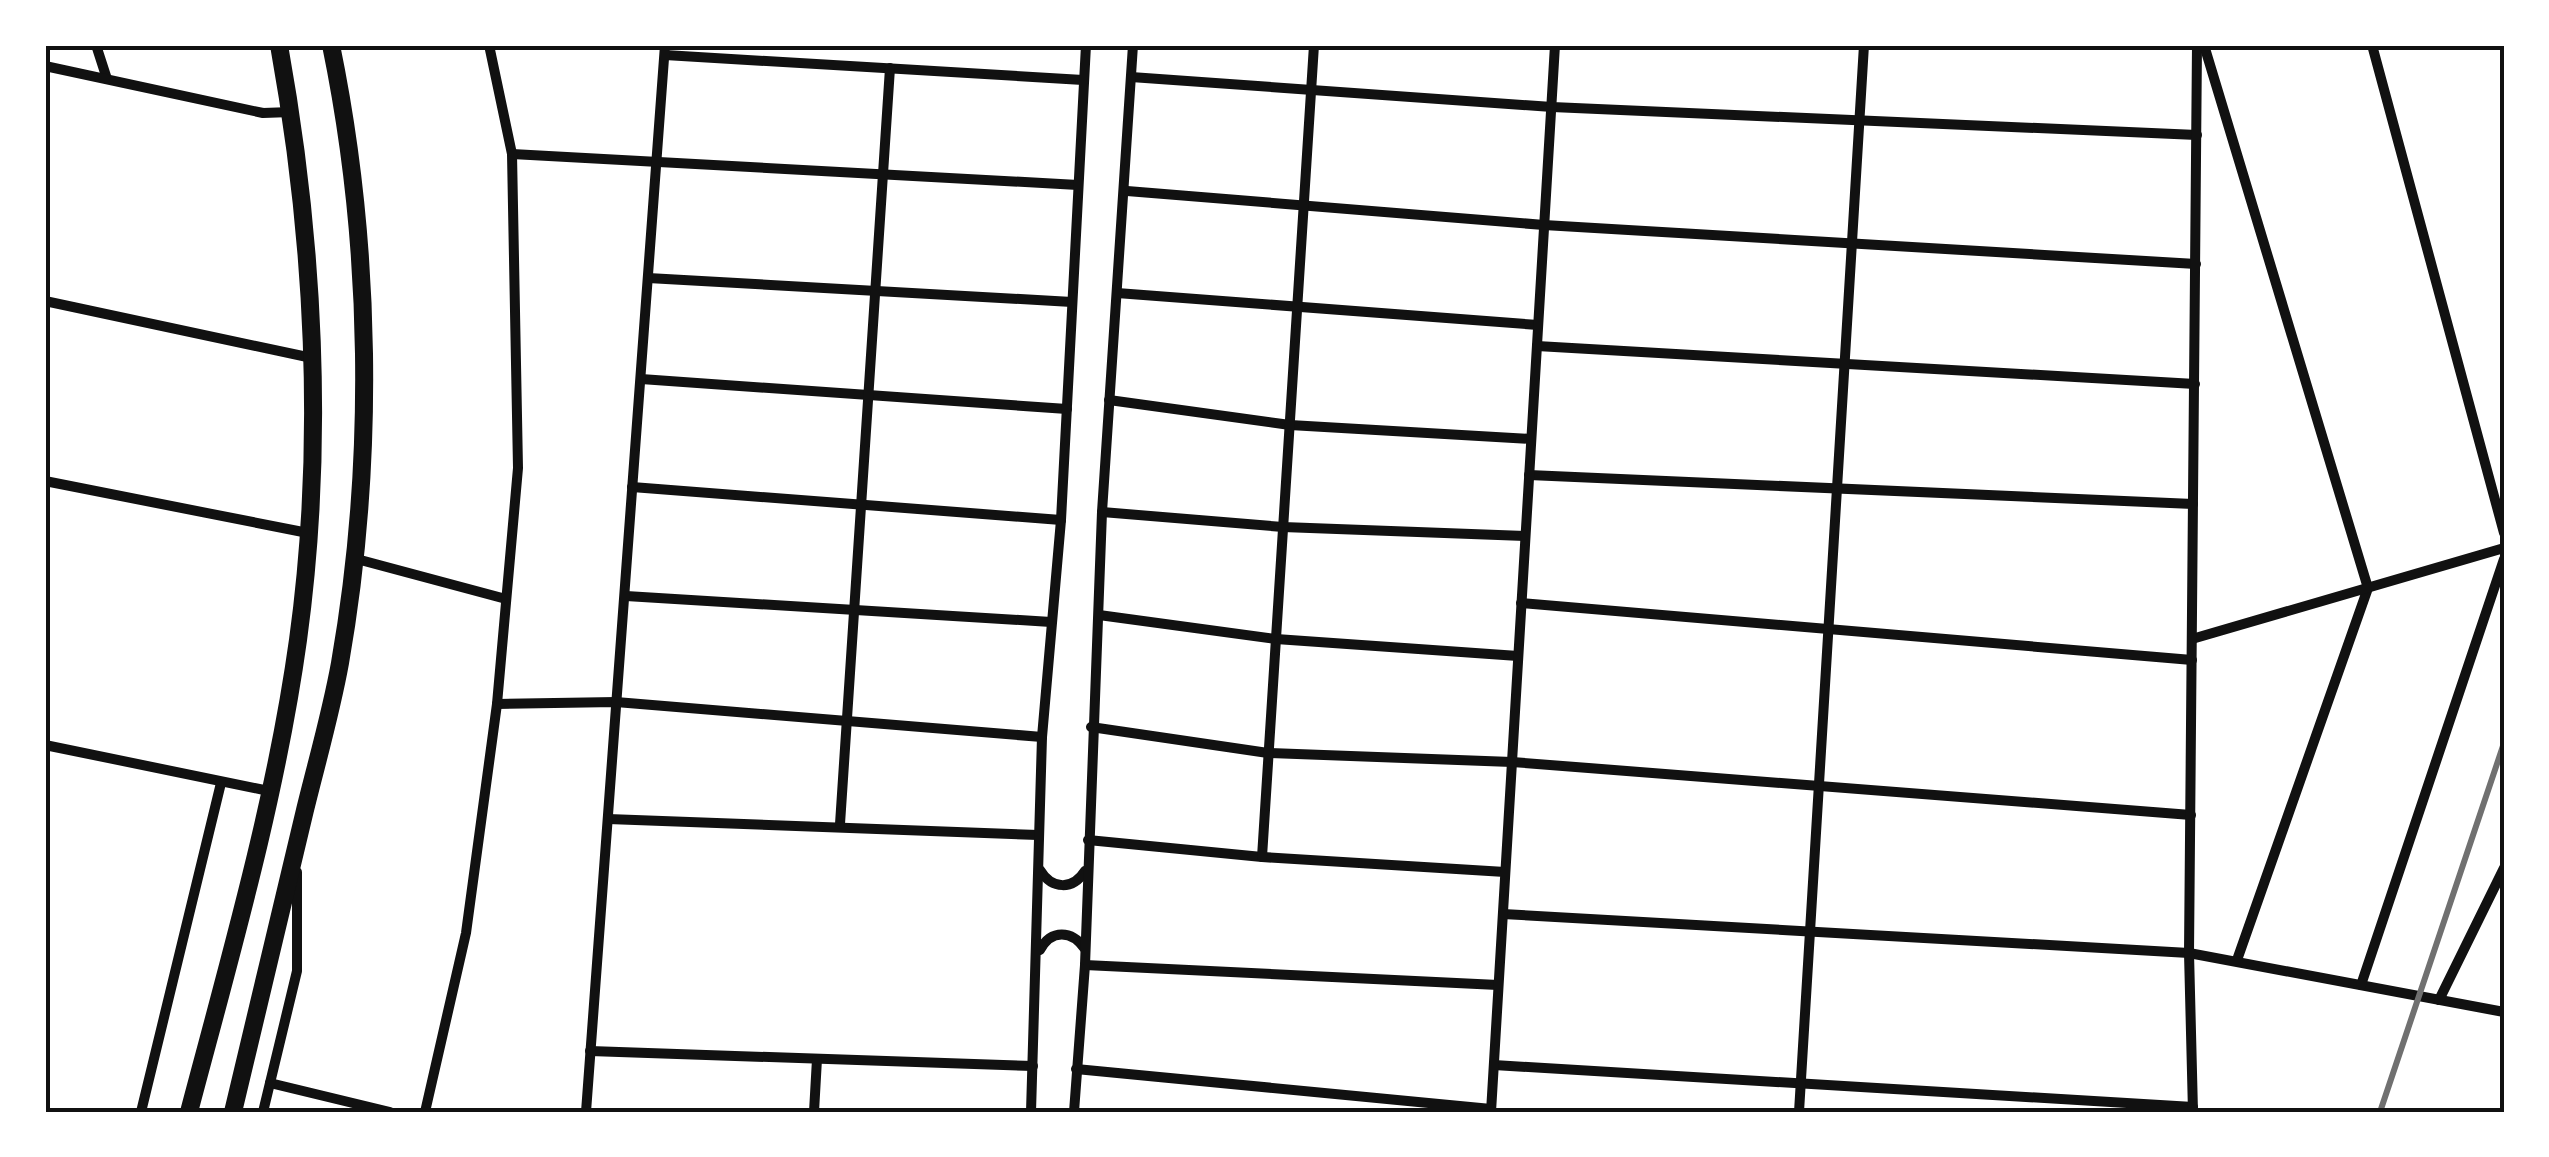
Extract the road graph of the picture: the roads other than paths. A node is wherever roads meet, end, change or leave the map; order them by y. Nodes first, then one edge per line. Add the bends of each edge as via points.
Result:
1 (96, 45) edge
2 (279, 45) edge
3 (332, 45) edge
4 (489, 45) edge
5 (1086, 45) edge
6 (1133, 45) edge
7 (1314, 45) edge
8 (1555, 45) edge
9 (1864, 45) edge
10 (2201, 45) edge
11 (2372, 45) edge
12 (665, 50) edge
13 (45, 66) edge
14 (890, 68) junction
15 (1131, 77) junction
16 (107, 79) junction
17 (1083, 80) junction
18 (1312, 92) junction
19 (1552, 107) junction
20 (291, 112) junction
21 (1860, 121) junction
22 (2196, 135) junction
23 (512, 154) junction
24 (657, 164) junction
25 (883, 172) junction
26 (1078, 185) junction
27 (1127, 190) junction
28 (1304, 204) junction
29 (1544, 225) junction
30 (1852, 241) junction
31 (2196, 264) junction
32 (648, 278) junction
33 (875, 291) junction
34 (1117, 293) junction
35 (45, 301) edge
36 (1072, 302) junction
37 (1298, 307) junction
38 (1538, 326) junction
39 (1537, 346) junction
40 (312, 358) junction
41 (1845, 368) junction
42 (640, 379) junction
43 (2194, 384) junction
44 (868, 395) junction
45 (1109, 400) junction
46 (1067, 410) junction
47 (1290, 425) junction
48 (1532, 438) junction
49 (1529, 475) junction
50 (45, 481) edge
51 (632, 488) junction
52 (1837, 488) junction
53 (861, 504) junction
54 (2194, 504) junction
55 (1102, 512) junction
56 (1061, 520) junction
57 (1283, 528) junction
58 (2504, 532) edge
59 (308, 533) junction
60 (1526, 536) junction
61 (2504, 548) edge
62 (353, 558) junction
63 (2504, 559) edge
64 (2368, 588) junction
65 (626, 596) junction
66 (506, 598) junction
67 (1521, 603) junction
68 (854, 613) junction
69 (1098, 614) junction
70 (1051, 622) junction
71 (1829, 628) junction
72 (2192, 638) junction
73 (1276, 639) junction
74 (1518, 656) junction
75 (2192, 660) junction
76 (616, 702) junction
77 (497, 704) junction
78 (847, 720) junction
79 (1091, 727) junction
80 (1042, 737) junction
81 (45, 745) edge
82 (1268, 753) junction
83 (1512, 762) junction
84 (221, 784) junction
85 (1819, 786) junction
86 (269, 791) junction
87 (2191, 815) junction
88 (608, 818) junction
89 (840, 824) junction
90 (1038, 835) junction
91 (1088, 840) junction
92 (296, 849) junction
93 (1262, 857) junction
94 (1088, 866) junction
95 (2504, 868) edge
96 (1040, 869) junction
97 (1505, 872) junction
98 (1502, 914) junction
99 (1810, 932) junction
100 (1086, 949) junction
101 (2190, 953) junction
102 (1038, 954) junction
103 (2237, 960) junction
104 (1085, 965) junction
105 (1498, 985) junction
106 (2361, 985) junction
107 (2439, 1000) junction
108 (2504, 1012) edge
109 (590, 1051) junction
110 (817, 1059) junction
111 (1494, 1065) junction
112 (1034, 1066) junction
113 (1076, 1069) junction
114 (270, 1083) junction
115 (1800, 1086) junction
116 (2193, 1110) edge
117 (1491, 1111) edge
118 (141, 1112) edge
119 (190, 1112) edge
120 (233, 1112) edge
121 (263, 1112) edge
122 (390, 1112) edge
123 (425, 1112) edge
124 (586, 1112) edge
125 (814, 1112) edge
126 (1031, 1112) edge
127 (1074, 1112) edge
128 (1799, 1112) edge

1 - 16 street
2 - 20 main road
3 - 62 main road via 359,278 360,466
4 - 23 street
5 - 17 street
6 - 15 street
7 - 18 street
8 - 19 street
9 - 21 street
10 - 22 street
10 - 64 street
11 - 58 street
12 - 14 street
12 - 24 street
13 - 16 street
14 - 17 street
14 - 25 street
15 - 18 street
15 - 27 street
16 - 20 street via 263,113
17 - 26 street
18 - 19 street
18 - 28 street
19 - 21 street
19 - 29 street
20 - 40 main road
21 - 22 street
21 - 30 street
22 - 31 street
23 - 24 street
23 - 66 street via 518,468
24 - 25 street
24 - 32 street
25 - 26 street
25 - 33 street
26 - 36 street
27 - 28 street
27 - 34 street
28 - 29 street
28 - 37 street
29 - 30 street
29 - 38 street
30 - 31 street
30 - 41 street
31 - 43 street
32 - 33 street
32 - 42 street
33 - 36 street
33 - 44 street
34 - 37 street
34 - 45 street
35 - 40 street
36 - 46 street
37 - 38 street
37 - 47 street
38 - 39 street
39 - 41 street
39 - 48 street
40 - 59 main road
41 - 43 street
41 - 52 street
42 - 44 street
42 - 51 street
43 - 54 street
44 - 46 street
44 - 53 street
45 - 47 street
45 - 55 street
46 - 56 street
47 - 48 street
47 - 57 street
48 - 49 street
49 - 52 street
49 - 60 street
50 - 59 street
51 - 53 street
51 - 65 street
52 - 54 street
52 - 71 street
53 - 56 street
53 - 68 street
54 - 72 street
55 - 57 street
55 - 69 street
56 - 70 street
57 - 60 street
57 - 73 street
59 - 86 main road via 296,654
60 - 67 street
61 - 64 street
62 - 66 street
62 - 92 main road via 340,664
63 - 106 street
64 - 72 street
64 - 103 street
65 - 68 street
65 - 76 street
66 - 77 street
67 - 71 street
67 - 74 street
68 - 70 street
68 - 78 street
69 - 73 street
69 - 79 street
70 - 80 street
71 - 75 street
71 - 85 street
72 - 75 street
73 - 74 street
73 - 82 street
74 - 83 street
75 - 87 street
76 - 77 street
76 - 78 street
76 - 88 street
77 - 123 street via 466,933
78 - 80 street
78 - 89 street
79 - 82 street
79 - 91 street
80 - 90 street
81 - 84 street
82 - 83 street
82 - 93 street
83 - 85 street
83 - 97 street
84 - 86 street
84 - 118 street
85 - 87 street
85 - 99 street
86 - 119 main road
87 - 101 street
88 - 89 street
88 - 109 street
89 - 90 street
90 - 96 street
91 - 93 street
91 - 94 street
92 - 114 street via 297,972
92 - 120 main road
93 - 97 street
94 - 96 street via 1065,886
94 - 100 street
95 - 107 street
96 - 102 street
97 - 98 street
98 - 99 street
98 - 105 street
99 - 101 street
99 - 115 street
100 - 102 street via 1060,934
100 - 104 street
101 - 103 street
101 - 116 street
102 - 112 street
103 - 106 street
104 - 105 street
104 - 113 street
105 - 111 street
106 - 107 street
107 - 108 street
109 - 110 street
109 - 124 street
110 - 112 street
110 - 125 street
111 - 115 street
111 - 117 street
112 - 126 street
113 - 117 street
113 - 127 street
114 - 121 street
114 - 122 street
115 - 116 street
115 - 128 street

